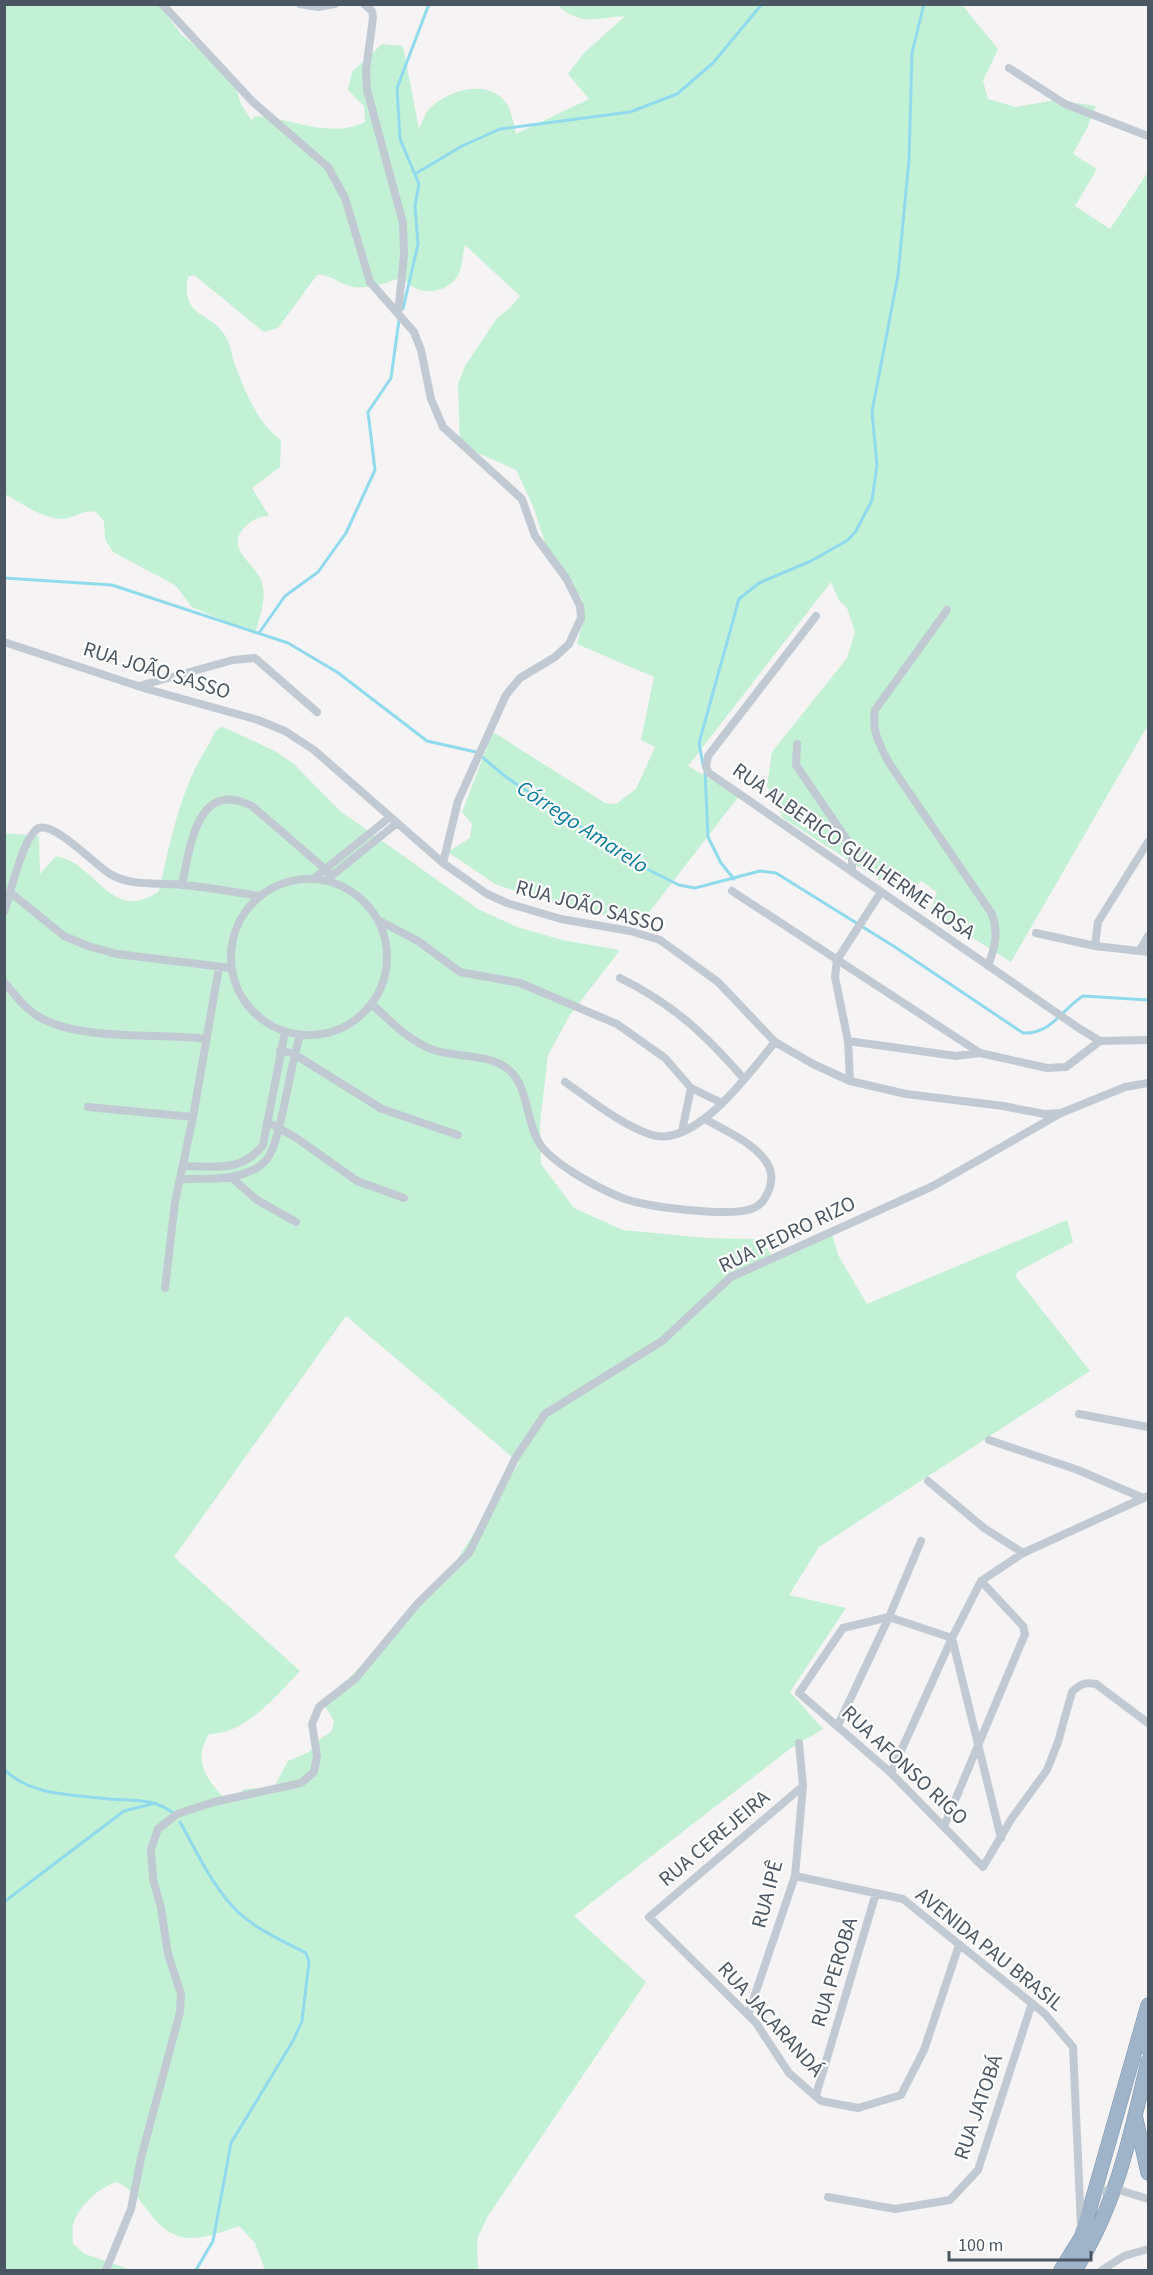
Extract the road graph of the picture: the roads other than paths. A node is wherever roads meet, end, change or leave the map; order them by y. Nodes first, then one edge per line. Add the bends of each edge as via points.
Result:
1 (162, 4) edge
2 (300, 4) edge
3 (335, 4) edge
4 (364, 4) edge
5 (1009, 68) dead end
6 (1149, 136) edge
7 (398, 314) junction
8 (947, 610) dead end
9 (816, 616) dead end
10 (4, 642) edge
11 (139, 686) junction
12 (317, 712) dead end
13 (798, 744) dead end
14 (393, 820) junction
15 (1149, 842) edge
16 (443, 863) junction
17 (324, 869) junction
18 (852, 872) junction
19 (329, 878) junction
20 (313, 879) junction
21 (182, 885) junction
22 (732, 891) dead end
23 (881, 892) junction
24 (11, 893) junction
25 (259, 896) junction
26 (4, 912) edge
27 (378, 920) junction
28 (1036, 933) dead end
29 (1149, 936) edge
30 (1095, 946) junction
31 (1144, 951) edge
32 (837, 960) junction
33 (988, 966) junction
34 (219, 967) junction
35 (231, 968) junction
36 (621, 978) dead end
37 (4, 982) edge
38 (372, 1004) junction
39 (285, 1032) junction
40 (300, 1036) junction
41 (207, 1039) junction
42 (1149, 1040) edge
43 (848, 1041) junction
44 (1100, 1041) junction
45 (775, 1042) junction
46 (280, 1050) junction
47 (980, 1053) junction
48 (294, 1054) junction
49 (744, 1079) junction
50 (850, 1081) junction
51 (564, 1082) dead end
52 (1149, 1083) edge
53 (691, 1088) junction
54 (722, 1103) junction
55 (88, 1107) dead end
56 (1061, 1113) junction
57 (193, 1118) junction
58 (705, 1119) junction
59 (267, 1122) junction
60 (278, 1126) junction
61 (682, 1131) junction
62 (458, 1135) dead end
63 (183, 1166) junction
64 (231, 1177) junction
65 (180, 1179) junction
66 (404, 1198) dead end
67 (296, 1222) dead end
68 (165, 1288) dead end
69 (1079, 1414) dead end
70 (1149, 1427) edge
71 (989, 1440) dead end
72 (928, 1481) dead end
73 (1146, 1497) edge
74 (921, 1541) dead end
75 (1023, 1553) junction
76 (981, 1581) junction
77 (890, 1617) junction
78 (952, 1638) junction
79 (1149, 1723) edge
80 (838, 1725) junction
81 (799, 1743) dead end
82 (977, 1747) junction
83 (891, 1773) junction
84 (803, 1786) junction
85 (945, 1824) junction
86 (1001, 1838) junction
87 (795, 1876) junction
88 (876, 1893) junction
89 (649, 1917) joint
90 (959, 1945) junction
91 (1032, 2003) junction
92 (1149, 2005) edge
93 (747, 2014) junction
94 (1143, 2028) junction
95 (1149, 2049) edge
96 (1149, 2061) edge
97 (816, 2095) junction
98 (1136, 2115) junction
99 (1149, 2173) edge
100 (1116, 2189) junction
101 (1095, 2192) junction
102 (828, 2197) dead end
103 (1149, 2199) edge
104 (1082, 2236) junction
105 (1149, 2249) edge
106 (106, 2271) edge
107 (1061, 2271) edge
108 (1075, 2271) edge
109 (1102, 2271) edge

1 - 7 street via 254,102 328,167 345,198 370,282
2 - 3 street
4 - 7 street via 373,18 367,90 405,238
5 - 6 street via 1065,104
7 - 16 street via 418,341 430,399 443,427 522,499 535,536 571,586 581,618 570,644 512,685 458,801
8 - 33 street via 875,710 873,722 889,763 992,914 997,942
9 - 18 street, RUA ALBERICO GUILHERME ROSA via 708,756 706,767 709,773
10 - 11 street, RUA JOÃO SASSO
11 - 12 street via 233,660 255,658
11 - 14 street, RUA JOÃO SASSO via 258,720 291,735 314,750
13 - 18 street via 796,765 852,848
14 - 16 street, RUA JOÃO SASSO
14 - 17 street
14 - 19 street
15 - 30 street via 1098,922
16 - 45 street, RUA JOÃO SASSO via 507,903 561,920 660,940 698,964
17 - 19 street
17 - 20 street
17 - 21 street via 252,806 239,799 221,799 206,809 194,829
18 - 23 street, RUA ALBERICO GUILHERME ROSA
19 - 20 street
19 - 27 street via 356,895
20 - 25 street via 294,880
21 - 24 street via 134,882 111,875 47,828 33,832
21 - 25 street
22 - 32 street
23 - 32 street
23 - 33 street, RUA ALBERICO GUILHERME ROSA
24 - 26 street
24 - 34 street via 64,936 88,946 117,954
25 - 35 street via 242,916 232,941
27 - 38 street via 387,963
27 - 53 street via 418,941 460,972 520,983 617,1024 665,1058
28 - 30 street
29 - 31 street
30 - 31 street
32 - 43 street via 836,984
32 - 47 street
33 - 44 street, RUA ALBERICO GUILHERME ROSA
34 - 35 street
34 - 41 street
35 - 39 street via 237,989 249,1008 265,1023
36 - 49 street via 675,1010
37 - 41 street via 39,1017 60,1027 83,1032
38 - 40 street via 340,1030
38 - 58 street, RUA PEDRO RIZO via 403,1032 433,1050 483,1059 508,1070 538,1142 564,1166 621,1197 718,1211 750,1209 761,1204 771,1183 772,1171 765,1160 753,1148
39 - 40 street
39 - 46 street
40 - 48 street
41 - 57 street
42 - 44 street
43 - 47 street via 956,1056
43 - 50 street
44 - 47 street via 1066,1068 1047,1068
45 - 49 street
45 - 50 street, RUA JOÃO SASSO
46 - 48 street
46 - 59 street
48 - 60 street
48 - 62 street via 382,1109
49 - 54 street
50 - 56 street, RUA JOÃO SASSO via 933,1098
51 - 61 street via 643,1131 668,1137
52 - 56 street, RUA JOÃO SASSO via 1125,1087
53 - 54 street
53 - 61 street
54 - 58 street
55 - 57 street
56 - 106 street, RUA PEDRO RIZO via 933,1186 731,1277 662,1341 545,1414 516,1457 469,1553 417,1604 356,1678 319,1707 312,1724 315,1772 301,1783 177,1814 158,1829 151,1849 153,1879 168,1954 181,1994 180,2012 131,2210
57 - 63 street
58 - 61 street
59 - 60 street
59 - 63 street via 262,1145 244,1163 229,1167
60 - 64 street via 267,1159 257,1168
60 - 66 street via 357,1181
63 - 65 street
64 - 65 street
64 - 67 street via 257,1200
65 - 68 street
69 - 70 street
71 - 73 street
72 - 75 street via 984,1528
73 - 75 street
74 - 77 street
75 - 76 street
76 - 78 street
76 - 82 street via 1023,1626 1025,1634
77 - 78 street
77 - 80 street
77 - 80 street, RUA AFONSO RIGO via 843,1628 799,1693
78 - 82 street
78 - 83 street
79 - 86 street via 1096,1684 1086,1682 1078,1686 1072,1692 1047,1770
80 - 83 street, RUA AFONSO RIGO
81 - 84 street, RUA IPÊ
82 - 85 street
82 - 86 street
83 - 85 street, RUA AFONSO RIGO
84 - 87 street, RUA IPÊ
84 - 89 street, RUA CEREJEIRA
85 - 86 street, RUA AFONSO RIGO via 984,1867
87 - 88 street, AVENIDA PAU BRASIL
87 - 93 street, RUA IPÊ
88 - 90 street, AVENIDA PAU BRASIL via 903,1899
88 - 97 street, RUA PEROBA
89 - 93 street, RUA JACARANDÁ
90 - 91 street, AVENIDA PAU BRASIL
90 - 97 street, RUA JACARANDÁ via 924,2050 901,2094 858,2108 821,2100
91 - 102 street, RUA JATOBÁ via 978,2170 950,2200 895,2209
91 - 104 street, AVENIDA PAU BRASIL via 1073,2047
92 - 94 highway
93 - 97 street, RUA JACARANDÁ via 789,2073
94 - 95 highway
94 - 101 highway
96 - 98 highway
98 - 99 highway
98 - 100 highway
100 - 101 street
100 - 103 street
100 - 108 highway
101 - 104 highway
104 - 107 highway
105 - 109 street via 1124,2256

